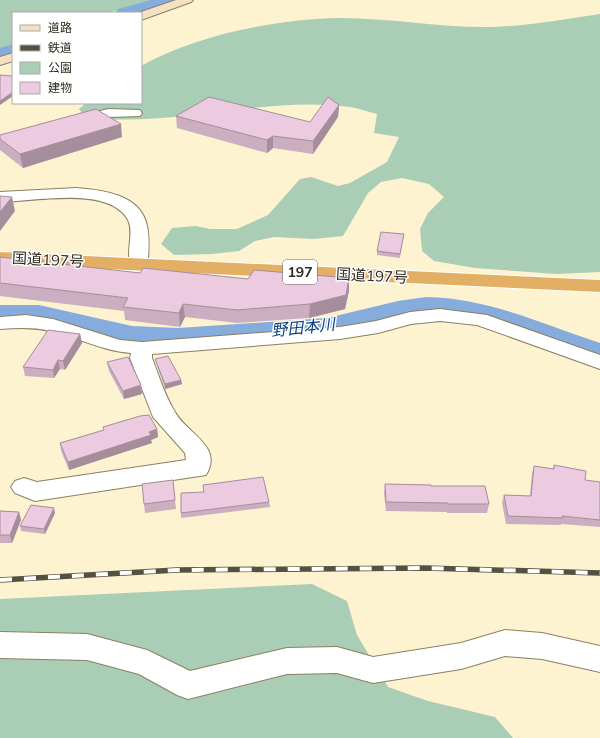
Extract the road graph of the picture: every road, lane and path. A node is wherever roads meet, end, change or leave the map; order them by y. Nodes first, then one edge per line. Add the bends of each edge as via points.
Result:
1 (187, 0) edge
2 (142, 16) edge
3 (12, 57) edge
4 (0, 61) edge
5 (135, 113) dead end
6 (63, 125) edge
7 (0, 197) edge
8 (0, 258) edge
9 (139, 264) junction
10 (600, 286) edge
11 (0, 323) edge
12 (142, 348) junction
13 (600, 362) edge
14 (24, 488) dead end
15 (0, 645) edge
16 (600, 659) edge

1 - 2 main road
3 - 4 main road
5 - 6 street via 108,113
7 - 9 street via 87,194 107,197 122,203 133,212 138,223
8 - 9 highway, 国道197号 / 197
9 - 10 highway, 国道197号 / 197
11 - 12 street via 26,321 54,325 118,346
12 - 13 street via 340,333 378,327 410,318 440,315 480,319
12 - 14 street via 141,358 165,417 197,451 197,469 35,492
15 - 16 street via 87,648 147,663 188,685 287,661 336,660 372,670 461,656 505,644 542,646

